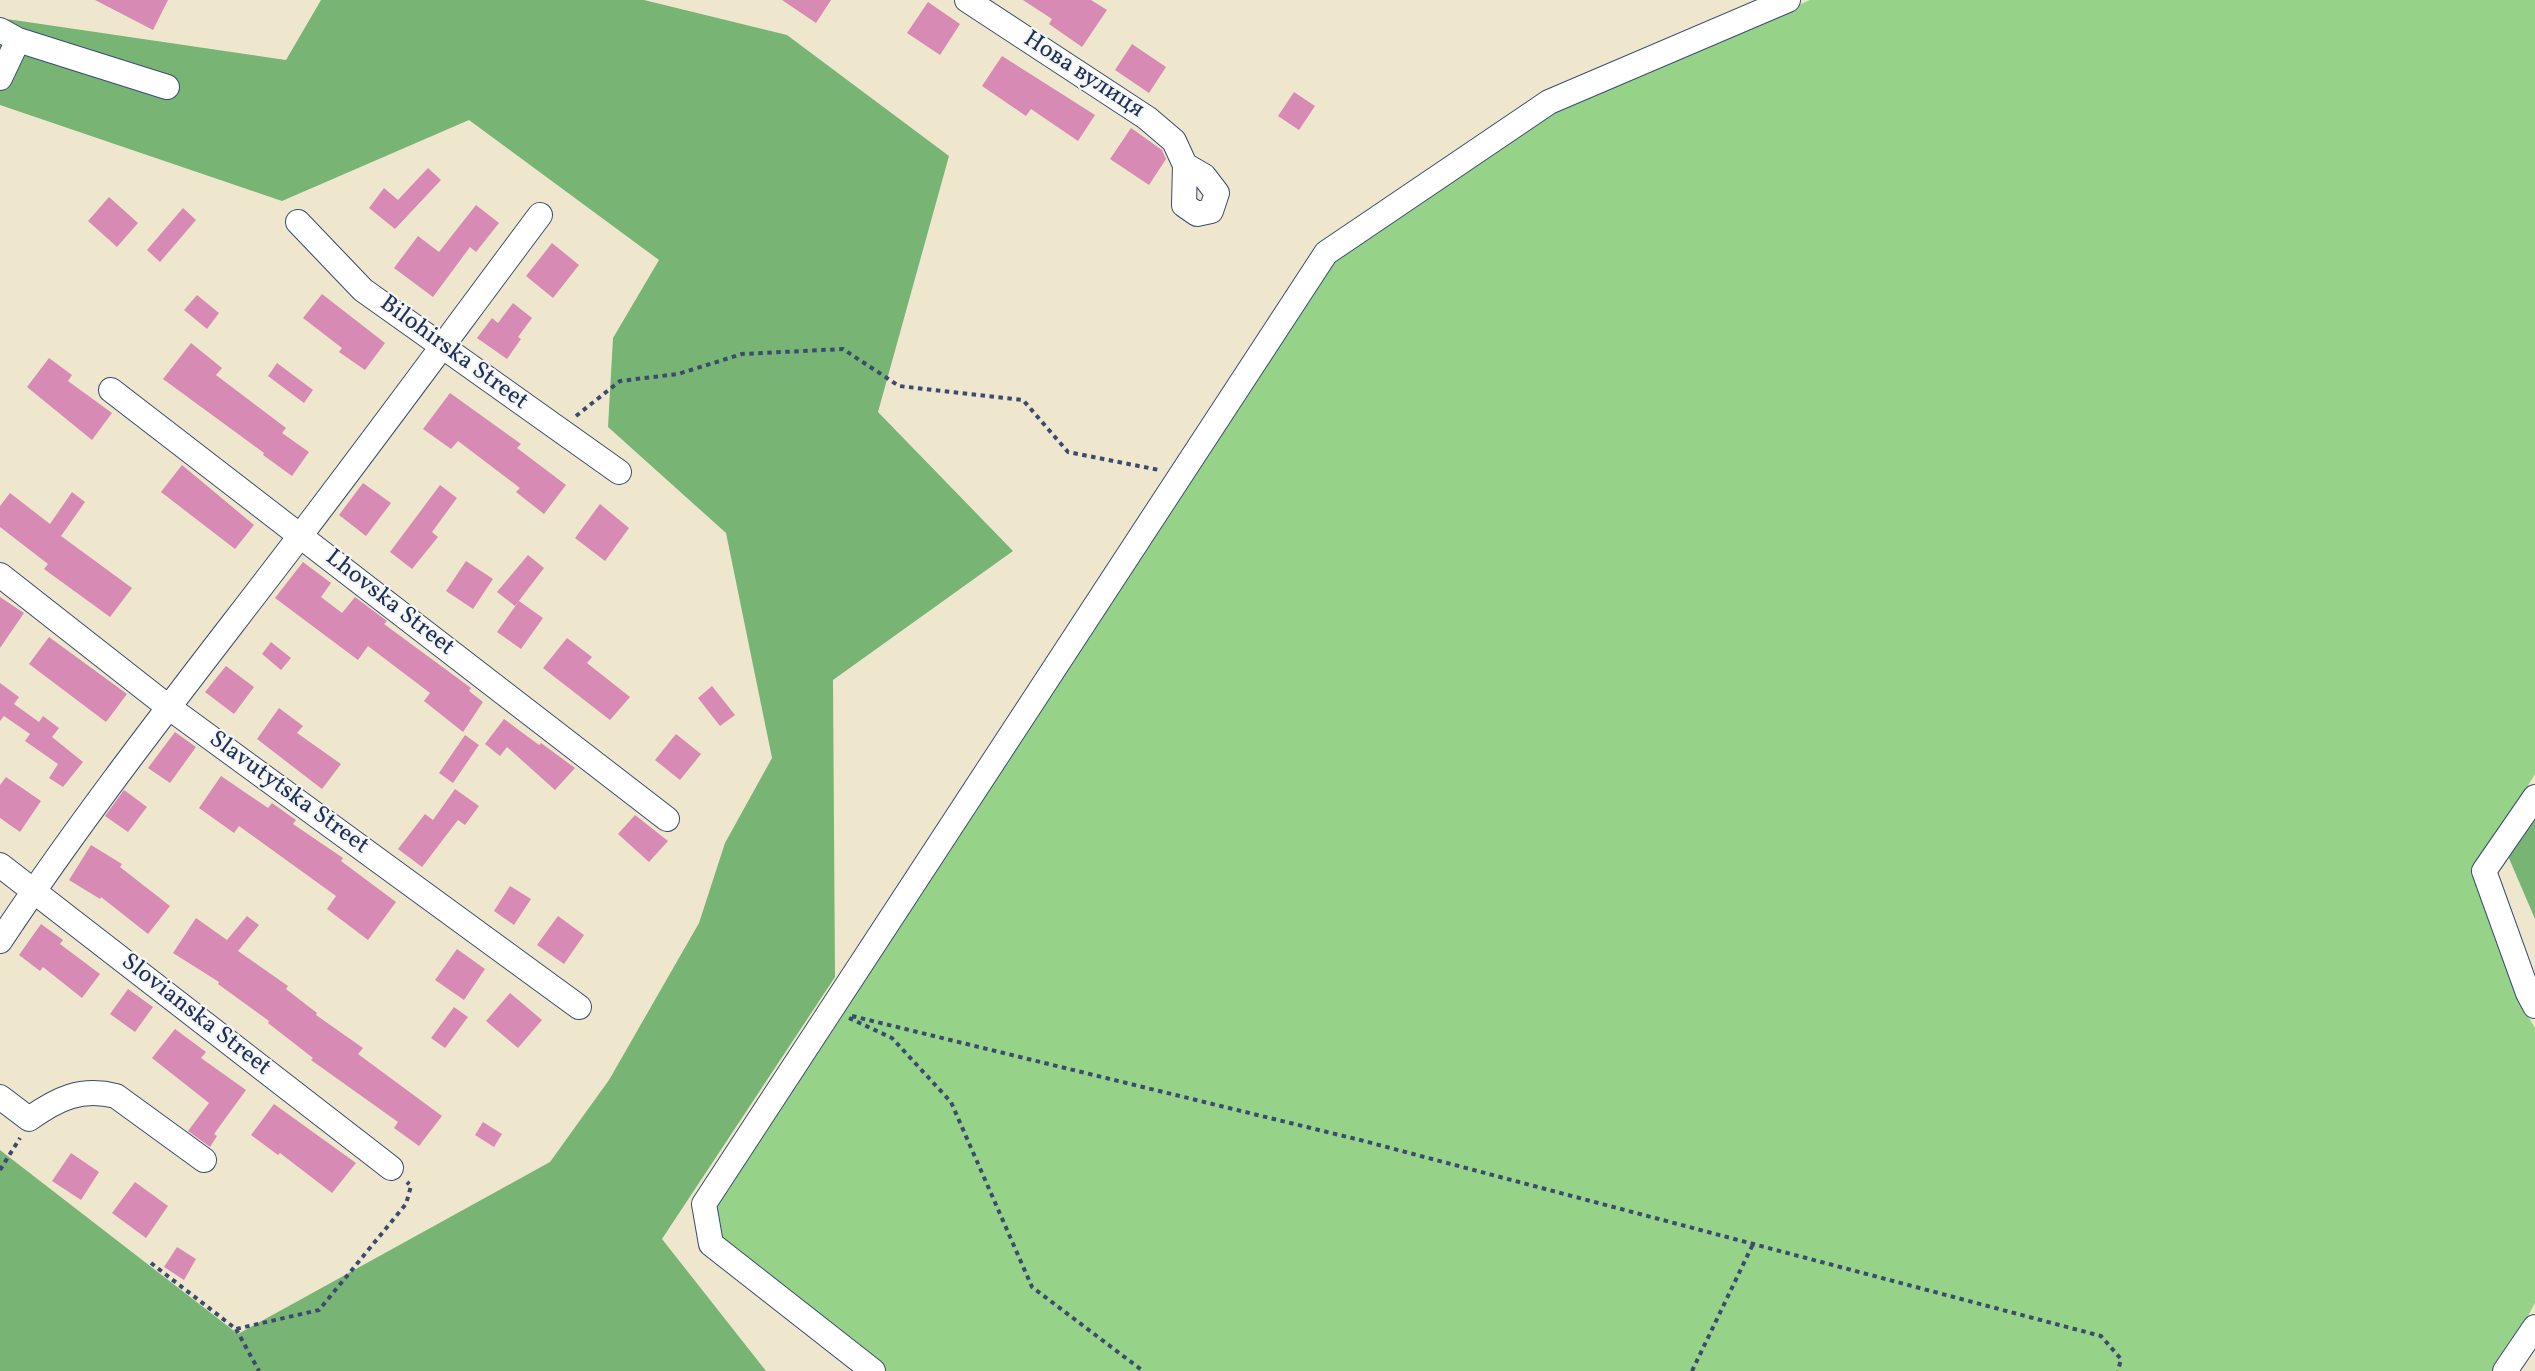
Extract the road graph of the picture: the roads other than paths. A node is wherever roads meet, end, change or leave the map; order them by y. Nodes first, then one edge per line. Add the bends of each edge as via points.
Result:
1 (967, 0) edge
2 (1788, 0) edge
3 (9, 35) edge
4 (0, 78) edge
5 (167, 87) dead end
6 (1185, 165) dead end
7 (540, 215) dead end
8 (298, 222) dead end
9 (441, 347) junction
10 (111, 390) dead end
11 (619, 472) dead end
12 (300, 536) junction
13 (0, 575) edge
14 (167, 706) junction
15 (2535, 797) edge
16 (667, 819) dead end
17 (0, 865) edge
18 (33, 891) junction
19 (0, 941) edge
20 (2535, 1006) edge
21 (579, 1007) dead end
22 (0, 1097) edge
23 (204, 1160) dead end
24 (391, 1168) road end
25 (2535, 1327) edge
26 (873, 1371) edge
27 (2505, 1371) edge

1 - 6 street, Нова вулиця via 1147,118 1174,141
2 - 26 street via 1549,102 1326,253 704,1204 711,1244
3 - 4 street
3 - 5 street
7 - 9 street
8 - 9 street, Bilohirska Street via 363,290
9 - 11 street, Bilohirska Street
9 - 12 street
10 - 12 street, Lhovska Street
12 - 14 street
12 - 16 street, Lhovska Street
13 - 14 street, Slavutytska Street
14 - 18 street
14 - 21 street, Slavutytska Street
15 - 20 street via 2484,871
17 - 18 street, Slovianska Street
18 - 19 street
18 - 24 street, Slovianska Street
22 - 23 street via 29,1119 61,1098 81,1092 116,1096
25 - 27 street

